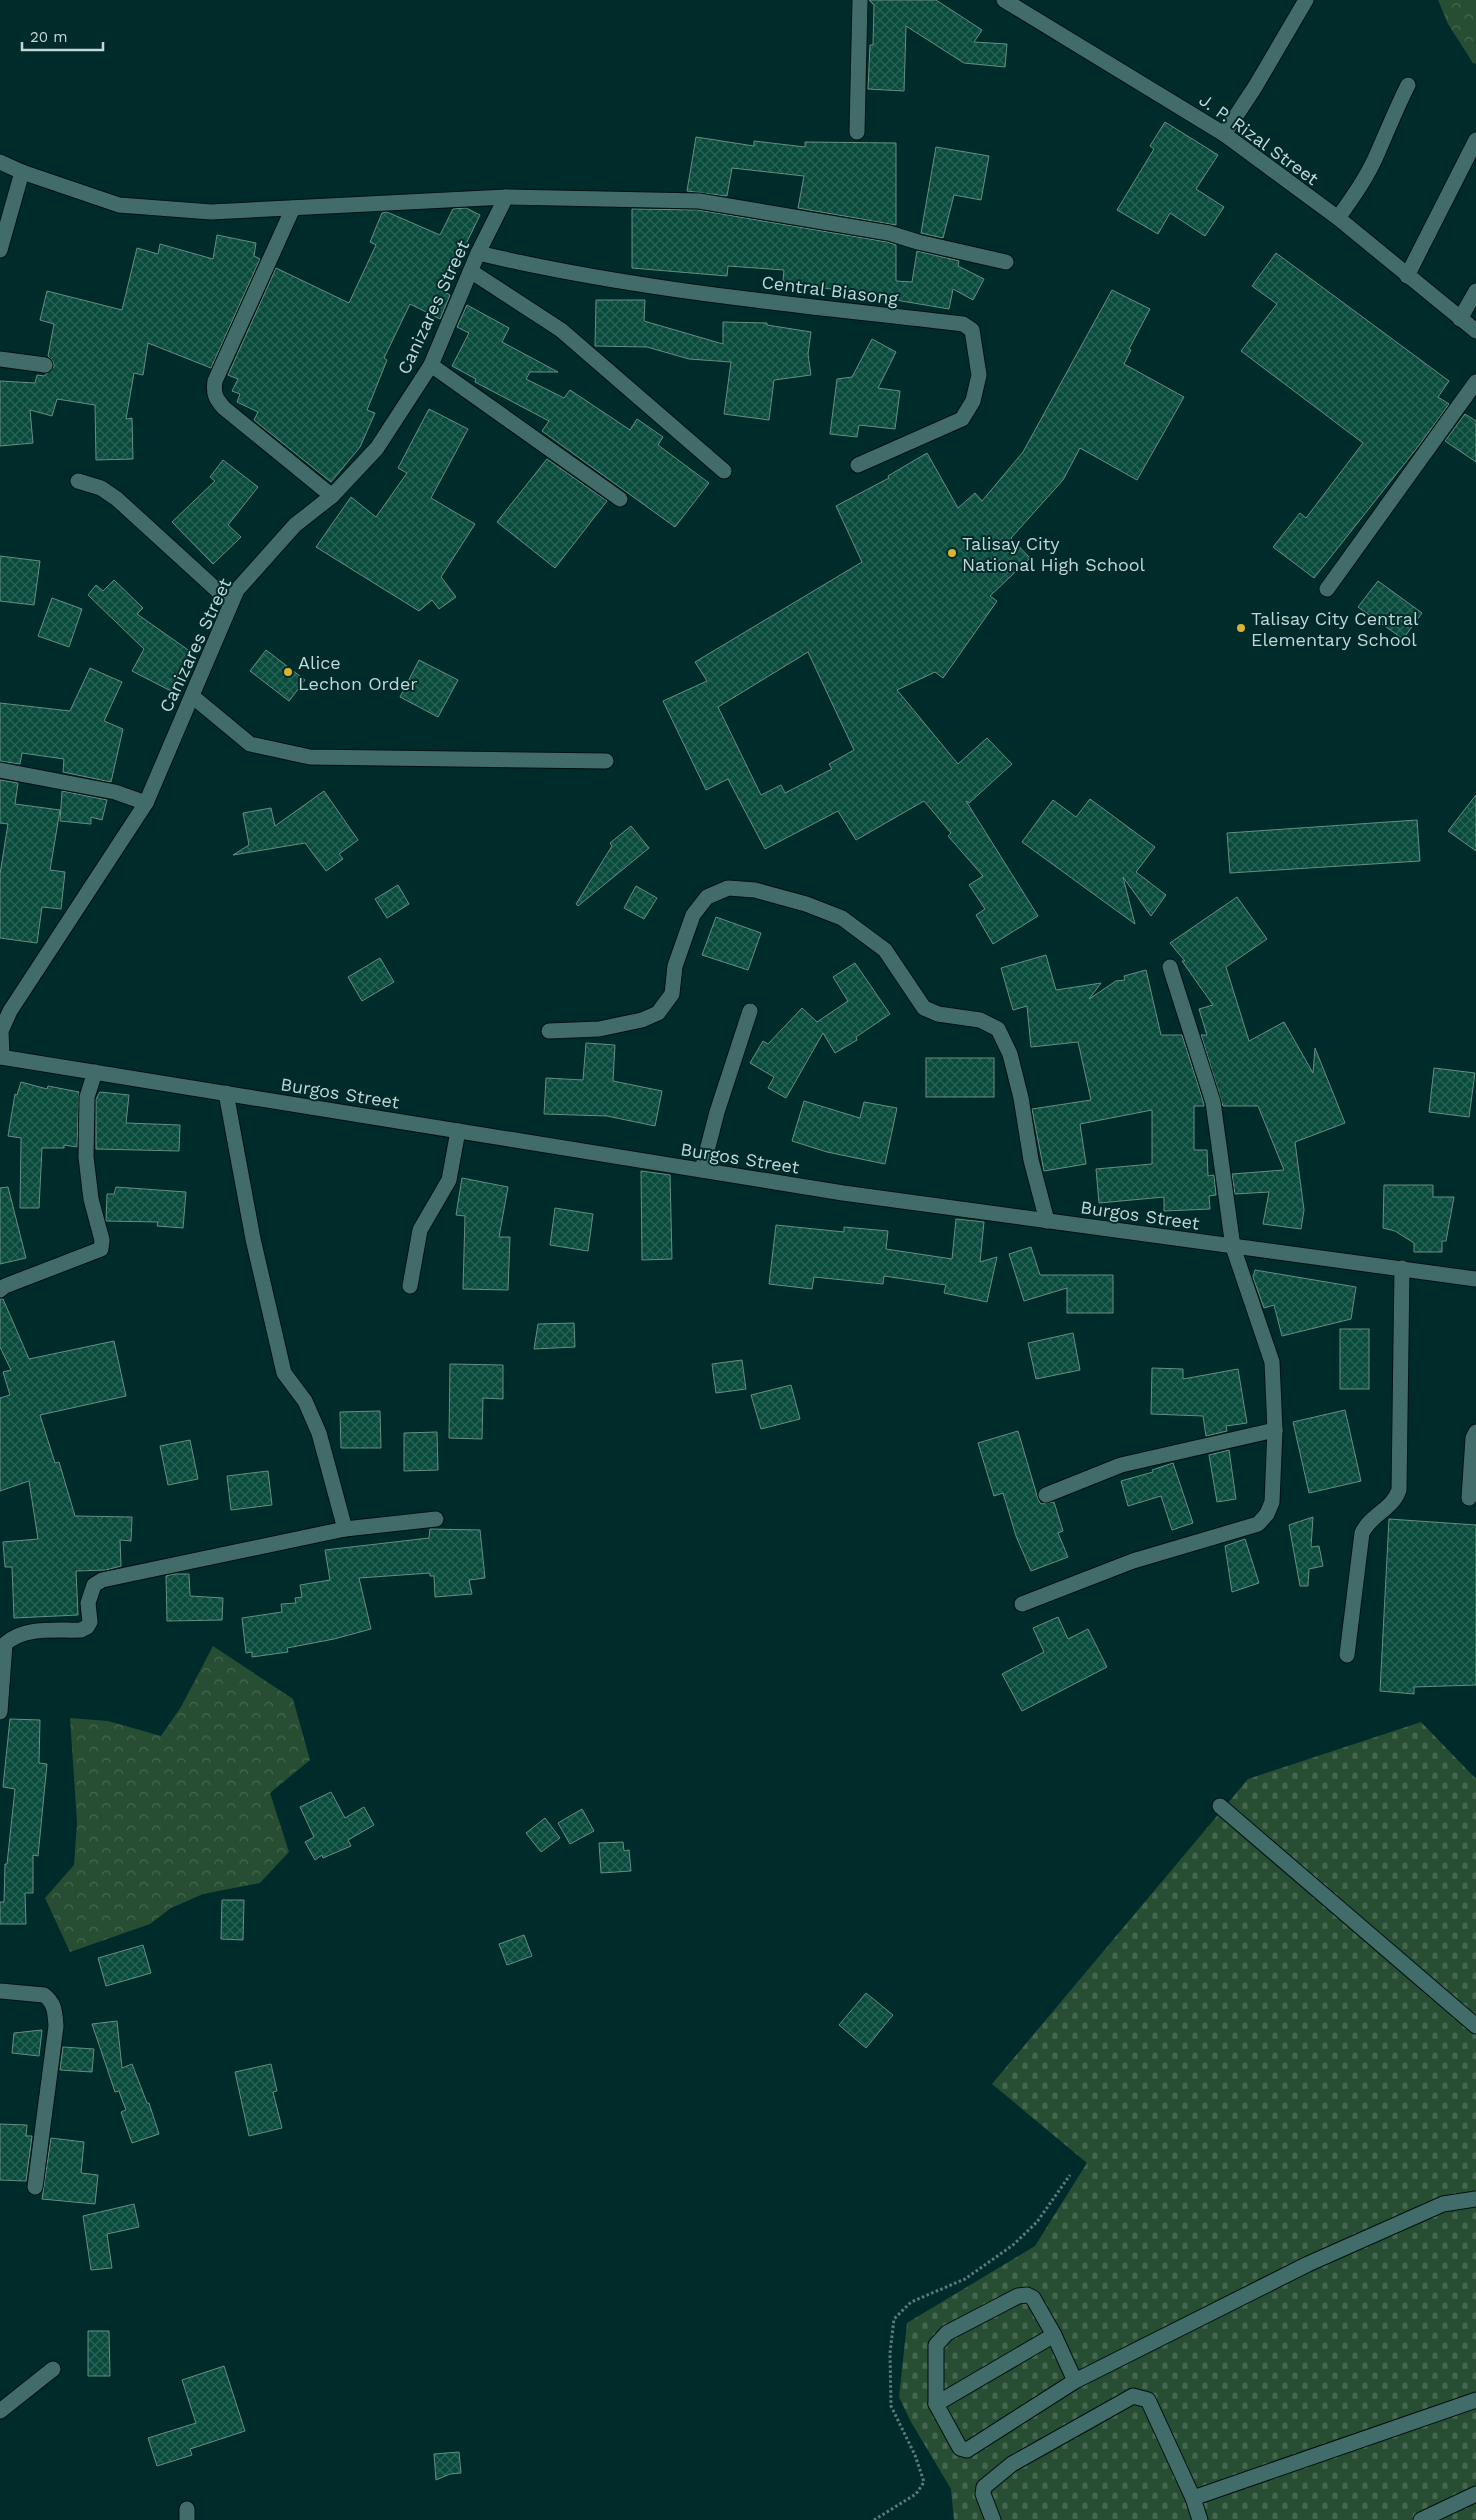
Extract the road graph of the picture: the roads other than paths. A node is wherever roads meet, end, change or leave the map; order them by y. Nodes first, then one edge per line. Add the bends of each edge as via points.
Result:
1 (860, 0) edge
2 (1004, 0) edge
3 (1306, 0) edge
4 (1408, 85) dead end
5 (857, 132) dead end
6 (1224, 134) junction
7 (1476, 140) edge
8 (0, 162) edge
9 (22, 172) junction
10 (506, 197) junction
11 (293, 208) junction
12 (1338, 218) junction
13 (0, 250) edge
14 (478, 253) junction
15 (1006, 262) dead end
16 (472, 272) junction
17 (1407, 276) junction
18 (1476, 291) edge
19 (1460, 318) junction
20 (1476, 330) edge
21 (0, 358) edge
22 (45, 365) dead end
23 (431, 365) junction
24 (1476, 382) edge
25 (858, 465) dead end
26 (724, 471) dead end
27 (78, 481) dead end
28 (332, 496) junction
29 (620, 499) dead end
30 (1327, 589) dead end
31 (231, 603) junction
32 (192, 696) junction
33 (606, 761) dead end
34 (0, 770) edge
35 (146, 803) junction
36 (1170, 967) dead end
37 (750, 1011) dead end
38 (549, 1031) dead end
39 (1, 1057) edge
40 (95, 1072) junction
41 (226, 1093) junction
42 (458, 1131) junction
43 (702, 1170) junction
44 (1047, 1221) junction
45 (1234, 1247) junction
46 (1402, 1268) junction
47 (1476, 1279) edge
48 (410, 1286) dead end
49 (0, 1290) edge
50 (1275, 1430) junction
51 (1476, 1432) edge
52 (1046, 1495) dead end
53 (1469, 1498) dead end
54 (436, 1519) dead end
55 (345, 1529) junction
56 (1022, 1604) dead end
57 (1347, 1655) dead end
58 (0, 1712) edge
59 (1220, 1806) dead end
60 (0, 1991) edge
61 (1476, 2026) edge
62 (35, 2187) dead end
63 (1476, 2199) edge
64 (1054, 2335) junction
65 (53, 2368) dead end
66 (1075, 2381) junction
67 (1476, 2400) edge
68 (936, 2404) junction
69 (0, 2411) edge
70 (1476, 2494) edge
71 (1193, 2498) junction
72 (993, 2520) edge
73 (1200, 2520) edge
74 (1421, 2520) edge

1 - 5 street
2 - 6 street, J. P. Rizal Street
3 - 6 street
4 - 12 street via 1388,124 1378,153 1357,192
6 - 12 street, J. P. Rizal Street
7 - 17 street
8 - 9 street
9 - 11 street via 119,205 211,212
9 - 13 street
10 - 11 street
10 - 14 street, Canizares Street
10 - 15 street via 699,201 889,233
11 - 28 street via 213,390 224,408
12 - 17 street, J. P. Rizal Street
14 - 16 street, Canizares Street
14 - 25 street, Central Biasong via 551,271 665,290 963,324 972,330 979,375 973,401 962,419
16 - 23 street, Canizares Street
16 - 26 street via 561,330
17 - 19 street, J. P. Rizal Street
18 - 19 street
19 - 20 street, J. P. Rizal Street
21 - 22 street
23 - 28 street, Canizares Street via 377,448
23 - 29 street
24 - 30 street
27 - 31 street via 101,488 117,499
28 - 31 street, Canizares Street via 272,548
31 - 32 street, Canizares Street
32 - 33 street via 250,744 310,757
32 - 35 street, Canizares Street
34 - 35 street via 115,792
35 - 39 street, Canizares Street via 10,1011 1,1031
36 - 45 street via 1213,1102
37 - 43 street
38 - 44 street via 599,1029 642,1020 658,1012 672,994 674,966 693,915 707,897 728,888 755,890 806,904 842,918 885,950 924,1008 938,1014 980,1020 998,1029 1010,1054
39 - 40 street, Burgos Street
40 - 41 street, Burgos Street
40 - 49 street via 86,1097 86,1157 101,1249
41 - 42 street, Burgos Street
41 - 55 street via 253,1239 284,1373 305,1401 318,1433
42 - 43 street, Burgos Street
42 - 48 street via 449,1180 420,1230
43 - 44 street, Burgos Street
44 - 45 street, Burgos Street
45 - 46 street, Burgos Street
45 - 50 street via 1272,1362
46 - 47 street, Burgos Street
46 - 57 street via 1399,1490 1391,1505 1372,1518 1362,1533
50 - 52 street via 1122,1465
50 - 56 street via 1272,1502 1258,1524 1133,1561
51 - 53 street
54 - 55 street
55 - 58 street via 102,1580 94,1585 88,1604 90,1622 87,1627 81,1630 25,1632 6,1644
59 - 61 street
60 - 62 street via 44,1995 50,1999 55,2015
63 - 66 street via 1443,2204 1308,2264
64 - 66 street
64 - 68 street
64 - 68 street via 1033,2298 1026,2295 1018,2296 947,2333 936,2344
65 - 69 street
66 - 68 street via 966,2450 960,2448
67 - 71 street
70 - 74 street
71 - 72 street via 1148,2400 1133,2396 1012,2464 984,2487 983,2494
71 - 73 street

